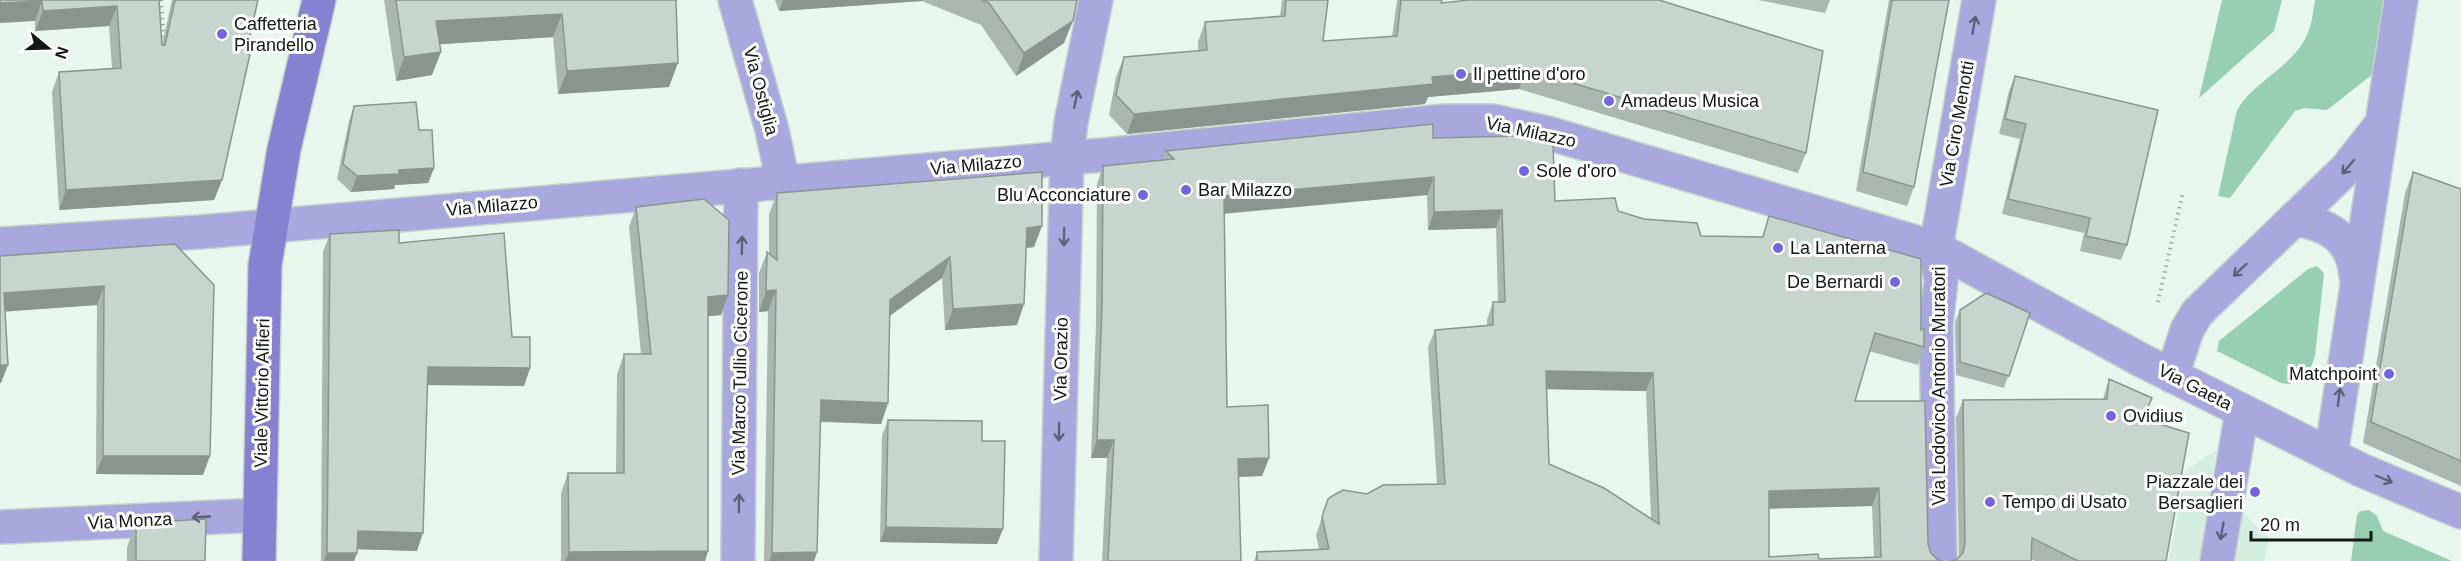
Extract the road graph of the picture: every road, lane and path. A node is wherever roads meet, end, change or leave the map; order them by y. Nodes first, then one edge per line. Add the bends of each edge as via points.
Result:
1 (161, 0) edge
2 (319, 0) edge
3 (735, 0) edge
4 (1096, 0) edge
5 (1979, 0) edge
6 (2402, 0) edge
7 (164, 46) edge
8 (2383, 120) junction
9 (1067, 157) junction
10 (783, 182) junction
11 (741, 185) junction
12 (2183, 192) dead end
13 (2295, 219) junction
14 (270, 224) junction
15 (0, 244) edge
16 (1936, 248) junction
17 (2356, 281) junction
18 (2156, 310) dead end
19 (2172, 376) junction
20 (2242, 411) junction
21 (2331, 455) junction
22 (2461, 512) edge
23 (260, 514) junction
24 (0, 527) edge
25 (259, 561) edge
26 (738, 561) edge
27 (1056, 561) edge
28 (1940, 561) edge
29 (2217, 561) edge

1 - 7 path
2 - 14 main road, Viale Vittorio Alfieri
3 - 10 street, Via Ostiglia
9 -> 4 street, Via Orazio
16 -> 5 street, Via Ciro Menotti
6 - 8 street
8 -> 13 street via 2346,169
8 - 17 street
9 - 10 street, Via Milazzo
9 - 16 street, Via Milazzo via 1444,121 1493,121 1548,133
9 -> 27 street, Via Orazio
10 - 11 street, Via Milazzo
11 - 14 street, Via Milazzo
26 -> 11 street, Via Marco Tullio Cicerone
12 - 18 path
13 - 17 street via 2327,230 2348,245
13 -> 19 street via 2197,313 2187,330
14 - 15 street, Via Milazzo
14 - 23 main road, Viale Vittorio Alfieri via 263,293
16 - 19 street, Via Gaeta
16 - 28 street, Via Lodovico Antonio Muratori via 1941,281 1936,324
21 -> 17 street
19 - 20 street, Via Gaeta
20 - 21 street, Via Gaeta
20 -> 29 street
21 -> 22 street, Via Gaeta
23 -> 24 street, Via Monza
23 - 25 main road, Viale Vittorio Alfieri

